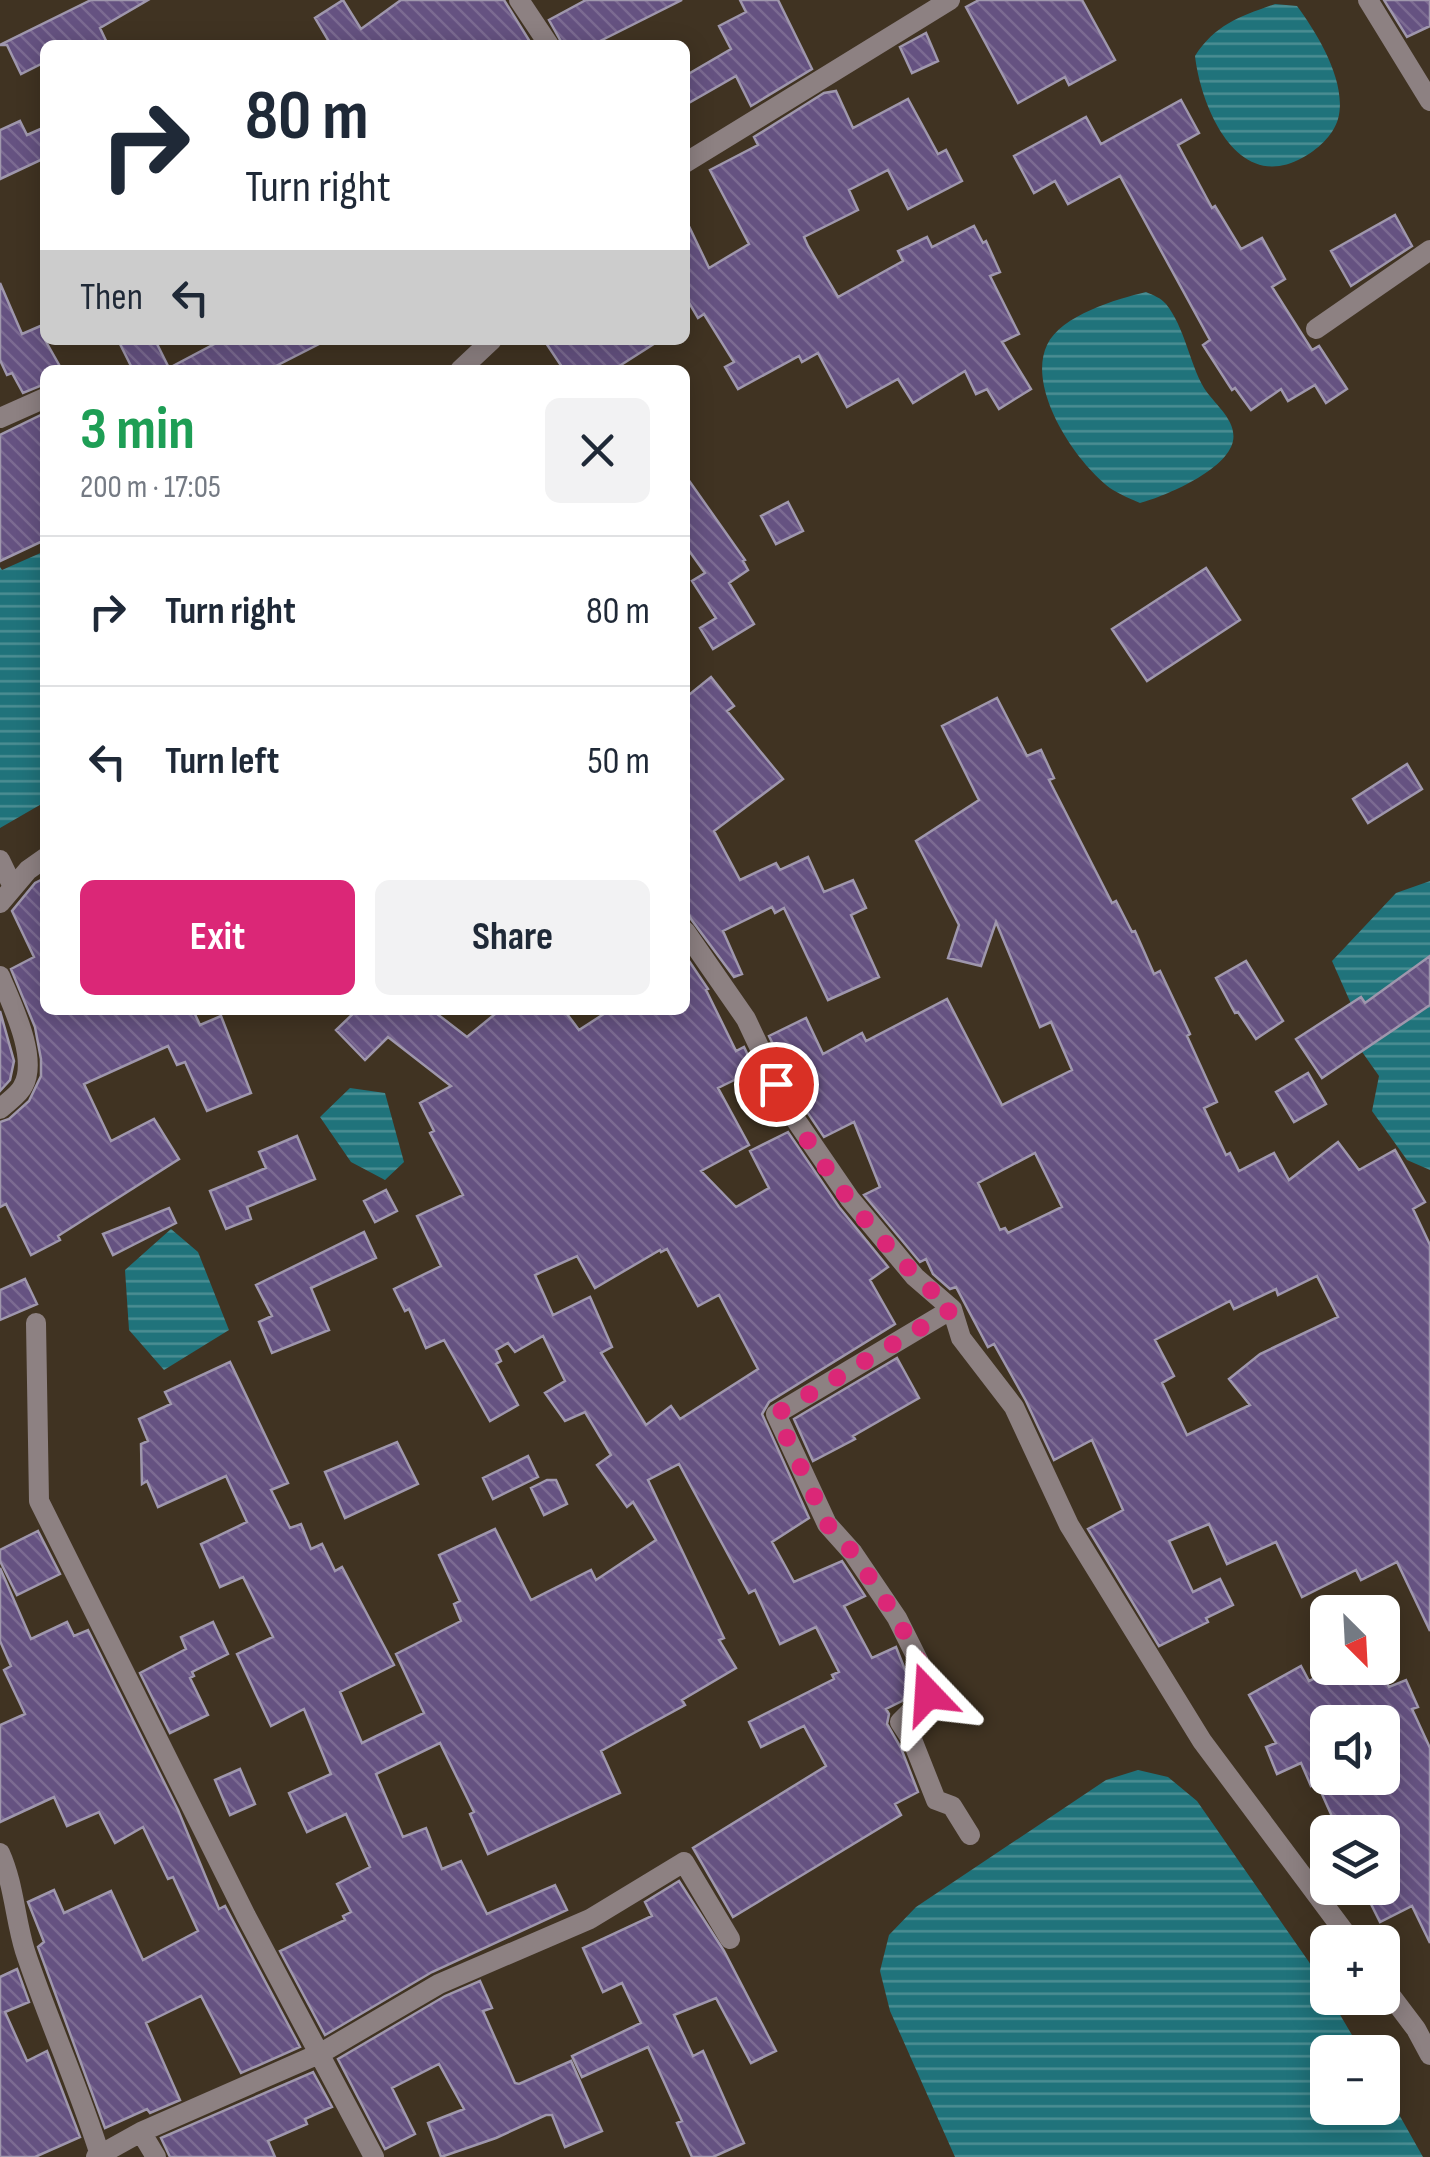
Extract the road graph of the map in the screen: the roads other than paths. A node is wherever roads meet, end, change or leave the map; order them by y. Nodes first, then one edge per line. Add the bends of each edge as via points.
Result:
1 (519, 0) edge
2 (950, 0) edge
3 (1368, 0) edge
4 (546, 40) edge
5 (1430, 102) edge
6 (690, 160) edge
7 (1430, 250) edge
8 (1316, 329) dead end
9 (487, 345) edge
10 (465, 365) edge
11 (40, 400) edge
12 (0, 418) edge
13 (0, 860) edge
14 (40, 863) edge
15 (6, 895) edge
16 (690, 938) edge
17 (0, 976) edge
18 (0, 1109) edge
19 (952, 1309) junction
20 (36, 1323) dead end
21 (970, 1834) dead end
22 (0, 1853) edge
23 (1339, 1925) edge
24 (730, 1939) dead end
25 (1400, 2008) edge
26 (321, 2053) junction
27 (1430, 2055) edge
28 (141, 2132) junction
29 (98, 2156) edge
30 (156, 2157) edge
31 (374, 2157) edge

1 - 4 street
2 - 6 street
3 - 5 street
7 - 8 street
9 - 10 street
11 - 12 street
13 - 15 street
14 - 15 street
16 - 19 street via 746,1019 789,1110 850,1199 915,1277
17 - 18 street via 18,1018 27,1075
19 - 21 street via 776,1414 827,1524 897,1618 921,1666 928,1694 900,1722 936,1800 952,1806
19 - 23 street via 962,1338 1014,1407 1069,1525 1202,1742
20 - 26 street via 39,1501
22 - 29 street via 24,1947
24 - 26 street via 684,1862 590,1919 438,1984
25 - 27 street
26 - 28 street
26 - 31 street
28 - 29 street
28 - 30 street

